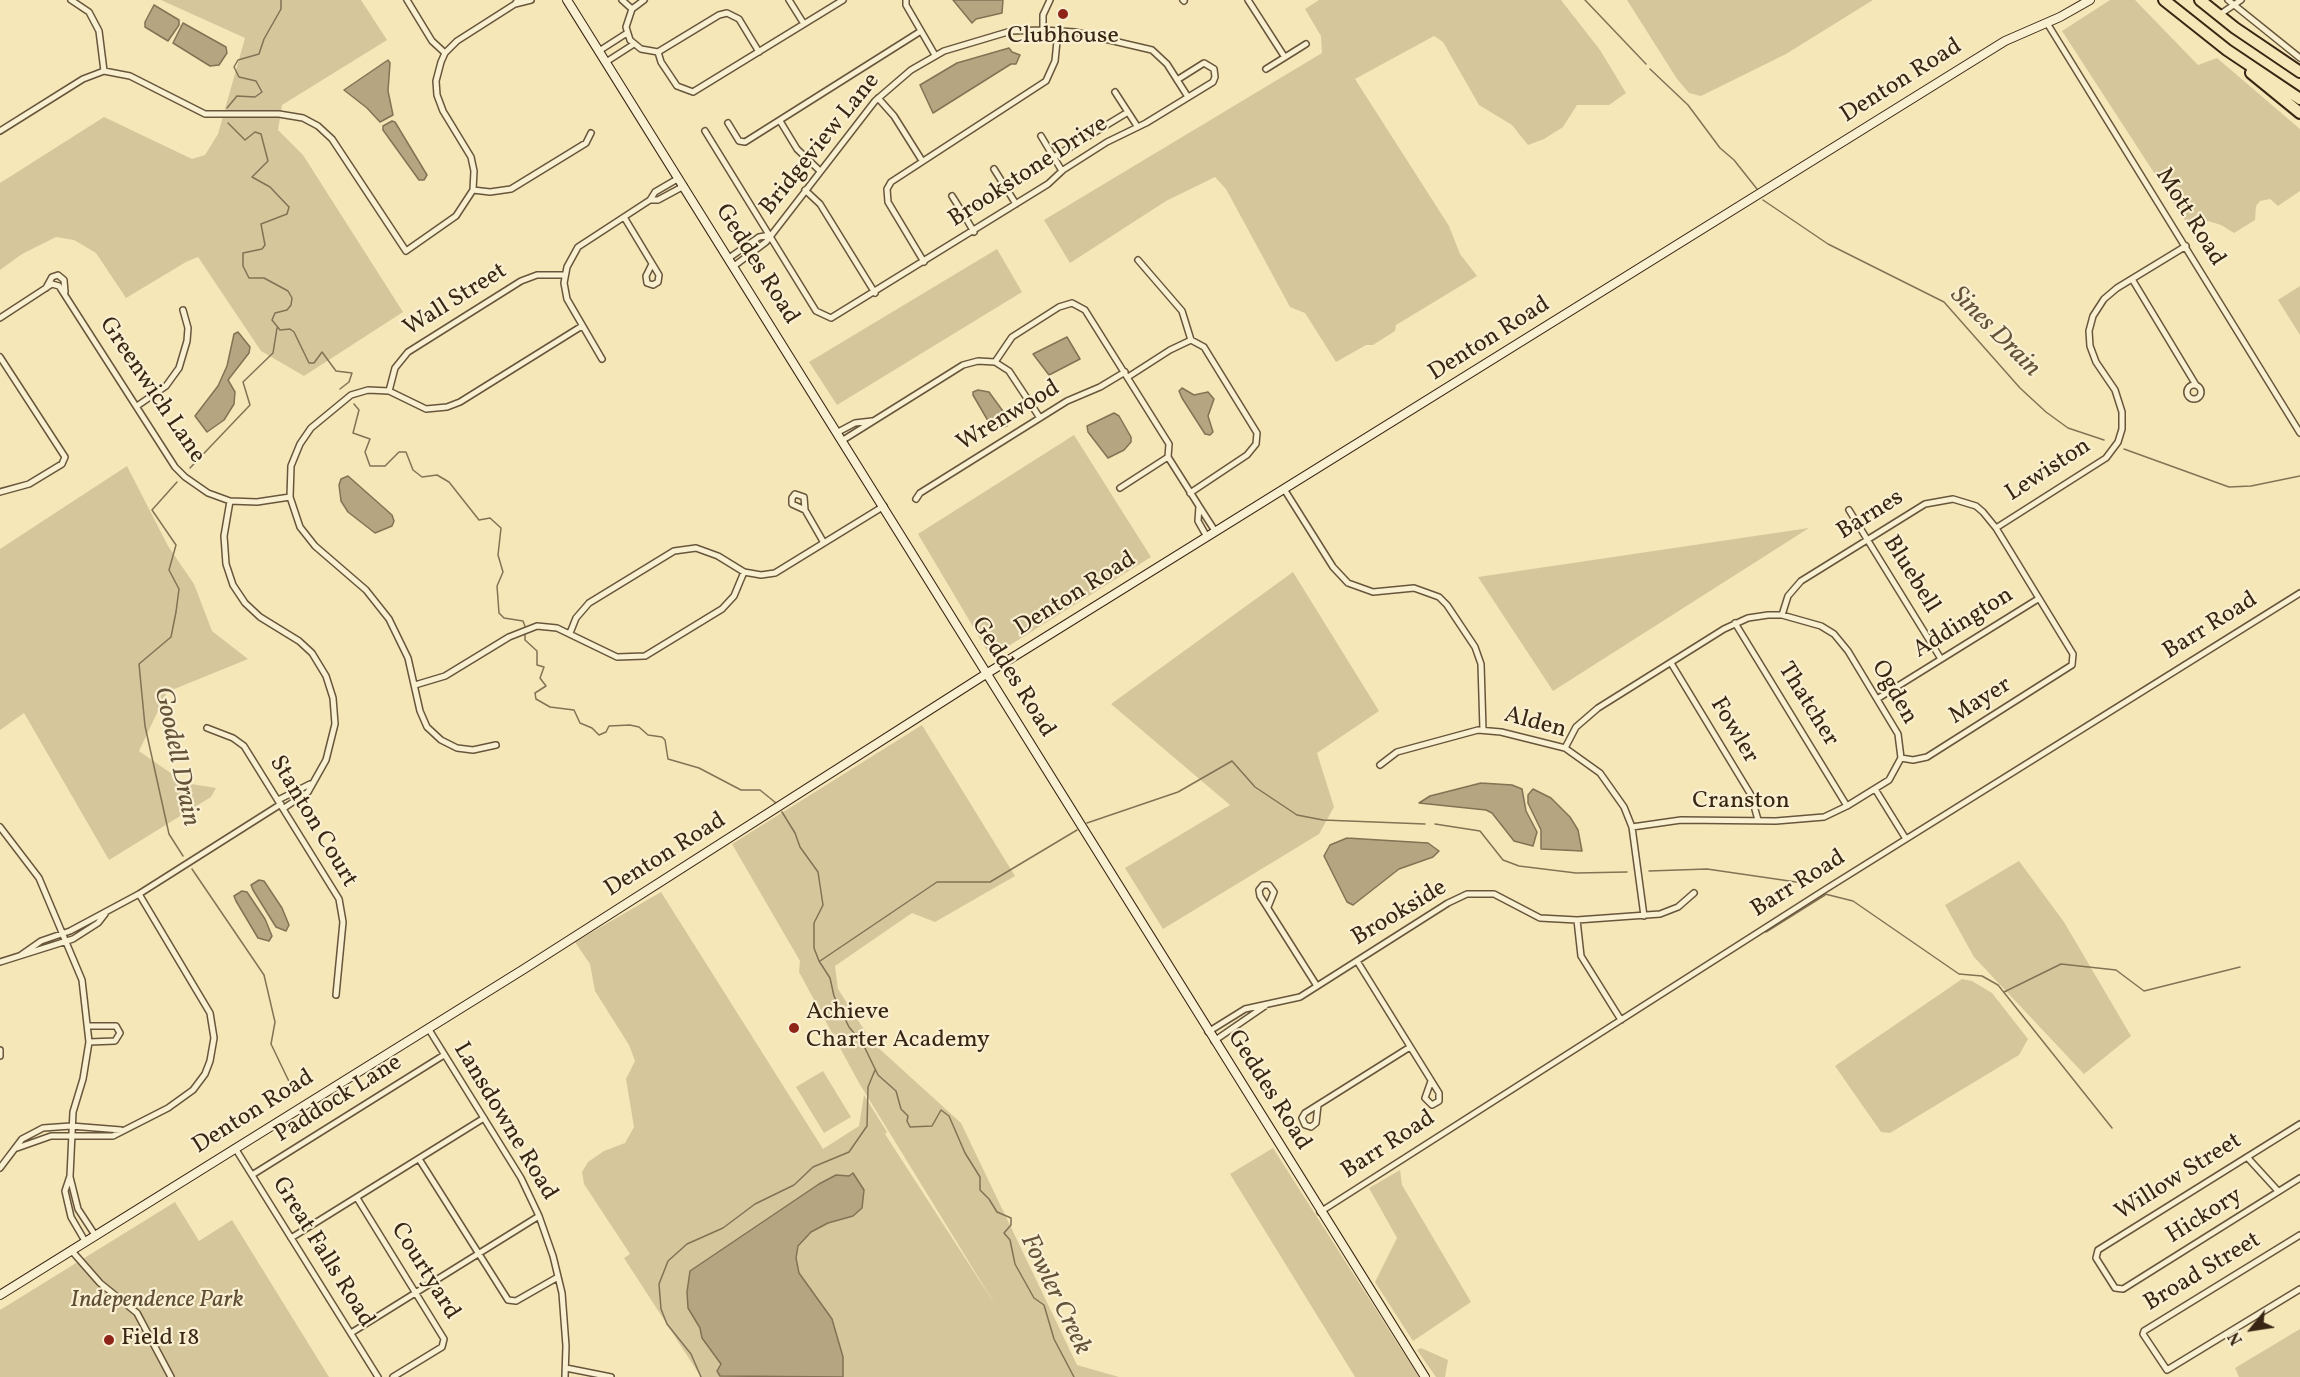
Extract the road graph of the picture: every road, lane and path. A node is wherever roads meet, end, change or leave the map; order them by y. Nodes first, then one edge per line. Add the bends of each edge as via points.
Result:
1 (71, 0) edge
2 (407, 0) edge
3 (531, 0) edge
4 (567, 0) edge
5 (622, 0) edge
6 (644, 0) edge
7 (789, 0) edge
8 (843, 0) edge
9 (906, 0) edge
10 (1050, 0) edge
11 (1248, 0) edge
12 (2090, 0) edge
13 (2164, 0) edge
14 (2200, 0) edge
15 (2228, 0) edge
16 (2241, 0) edge
17 (517, 2) edge
18 (2233, 5) junction
19 (632, 9) junction
20 (2219, 15) junction
21 (2047, 23) junction
22 (804, 24) junction
23 (1043, 30) junction
24 (921, 31) junction
25 (1058, 31) junction
26 (630, 39) junction
27 (1306, 44) dead end
28 (2228, 50) junction
29 (599, 51) junction
30 (446, 52) junction
31 (658, 52) junction
32 (759, 52) junction
33 (936, 55) junction
34 (1284, 56) junction
35 (2300, 57) edge
36 (606, 62) junction
37 (1266, 69) dead end
38 (104, 71) junction
39 (2300, 72) edge
40 (1177, 80) junction
41 (1115, 92) dead end
42 (878, 98) junction
43 (1188, 98) junction
44 (2299, 98) edge
45 (1128, 112) junction
46 (2300, 113) edge
47 (780, 121) junction
48 (728, 123) dead end
49 (1137, 126) junction
50 (0, 131) edge
51 (705, 131) dead end
52 (591, 133) dead end
53 (1041, 136) dead end
54 (1054, 157) junction
55 (921, 159) junction
56 (994, 169) dead end
57 (820, 171) junction
58 (1062, 171) junction
59 (679, 178) junction
60 (684, 186) junction
61 (1006, 188) junction
62 (473, 190) junction
63 (805, 190) junction
64 (952, 196) dead end
65 (650, 200) junction
66 (1016, 204) junction
67 (964, 215) junction
68 (624, 217) junction
69 (974, 232) junction
70 (770, 235) junction
71 (2186, 246) junction
72 (729, 258) junction
73 (1138, 260) dead end
74 (924, 262) junction
75 (652, 264) dead end
76 (734, 266) junction
77 (565, 275) junction
78 (2132, 279) junction
79 (46, 288) junction
80 (65, 292) junction
81 (875, 293) junction
82 (183, 310) dead end
83 (0, 318) edge
84 (582, 326) junction
85 (1191, 340) junction
86 (0, 357) edge
87 (602, 358) dead end
88 (994, 362) junction
89 (1126, 375) junction
90 (2196, 385) dead end
91 (389, 391) junction
92 (136, 406) junction
93 (1040, 418) junction
94 (873, 421) junction
95 (838, 432) junction
96 (2300, 433) edge
97 (843, 440) junction
98 (1168, 457) junction
99 (1120, 488) dead end
100 (1284, 489) junction
101 (0, 492) edge
102 (1190, 493) junction
103 (290, 497) junction
104 (916, 499) dead end
105 (230, 501) junction
106 (884, 506) junction
107 (1199, 506) junction
108 (805, 510) dead end
109 (1849, 510) dead end
110 (1996, 528) junction
111 (1215, 531) junction
112 (1207, 537) junction
113 (1867, 540) junction
114 (824, 543) junction
115 (744, 572) junction
116 (2300, 593) edge
117 (2038, 599) junction
118 (1782, 615) junction
119 (1735, 623) junction
120 (570, 633) junction
121 (1941, 659) junction
122 (2073, 660) joint
123 (1671, 663) junction
124 (986, 674) junction
125 (415, 685) junction
126 (1877, 699) junction
127 (207, 728) dead end
128 (1484, 730) junction
129 (496, 745) dead end
130 (1565, 748) junction
131 (1901, 758) junction
132 (1380, 765) dead end
133 (310, 784) junction
134 (1875, 789) junction
135 (281, 804) junction
136 (1847, 806) junction
137 (1758, 820) junction
138 (1632, 826) junction
139 (1, 830) edge
140 (1906, 839) junction
141 (1694, 893) dead end
142 (139, 894) junction
143 (1268, 908) dead end
144 (105, 914) junction
145 (1644, 916) junction
146 (1577, 920) junction
147 (63, 934) junction
148 (66, 942) junction
149 (21, 955) junction
150 (1357, 961) junction
151 (0, 962) edge
152 (1317, 986) junction
153 (336, 995) dead end
154 (1265, 1005) junction
155 (1621, 1020) junction
156 (90, 1026) junction
157 (428, 1028) junction
158 (1209, 1032) junction
159 (89, 1041) junction
160 (1214, 1041) junction
161 (1410, 1047) junction
162 (0, 1050) edge
163 (444, 1055) junction
164 (0, 1056) edge
165 (1431, 1081) dead end
166 (1318, 1106) dead end
167 (484, 1118) junction
168 (2300, 1124) edge
169 (71, 1126) junction
170 (121, 1130) junction
171 (70, 1135) junction
172 (17, 1148) junction
173 (235, 1148) junction
174 (2247, 1157) junction
175 (419, 1159) junction
176 (1, 1164) edge
177 (252, 1175) junction
178 (70, 1176) junction
179 (2300, 1178) edge
180 (2278, 1191) junction
181 (357, 1198) junction
182 (1320, 1212) junction
183 (539, 1216) junction
184 (95, 1235) junction
185 (2300, 1235) edge
186 (291, 1238) junction
187 (85, 1241) junction
188 (71, 1250) junction
189 (478, 1254) junction
190 (558, 1277) junction
191 (2129, 1285) joint
192 (2300, 1289) edge
193 (416, 1293) junction
194 (0, 1295) edge
195 (351, 1333) junction
196 (566, 1368) junction
197 (171, 1377) edge
198 (378, 1377) edge
199 (393, 1377) edge
200 (565, 1377) edge
201 (611, 1377) edge
202 (1425, 1377) edge

1 - 38 street via 89,12 99,31
2 - 30 street via 429,36
3 - 17 street
4 - 29 street, Geddes Road
5 - 19 street
6 - 19 street
7 - 22 street
8 - 22 street
9 - 24 street
10 - 23 street via 1043,15
11 - 34 street
12 - 21 street, Denton Road
13 - 28 highway
14 - 20 highway
15 - 18 street
16 - 18 street
17 - 30 street
18 - 20 street
18 - 35 street
19 - 26 street via 628,17
20 - 39 highway
21 - 71 street, Mott Road
21 - 100 street, Denton Road via 2006,41
22 - 32 street
23 - 25 street, Bridgeview Lane
23 - 33 street, Bridgeview Lane via 1011,31
24 - 33 street
24 - 47 street
25 - 40 street, Bridgeview Lane via 1144,47 1160,56
25 - 55 street via 1055,61 1046,81
26 - 29 street
26 - 31 street via 645,51
26 - 36 street
27 - 34 street
28 - 44 highway
28 - 46 highway
29 - 36 street, Geddes Road
30 - 62 street via 437,74 437,94 471,157
31 - 32 street via 727,13 739,19
31 - 32 street via 677,86 693,92
33 - 42 street, Bridgeview Lane
34 - 37 street
36 - 59 street, Geddes Road
38 - 50 street via 83,79
38 - 62 street via 130,76 205,114 286,114 313,123 332,139 406,251 456,216
40 - 43 street, Bridgeview Lane
40 - 43 street, Brookstone Drive via 1204,63 1214,69 1213,82
41 - 45 street
42 - 55 street
42 - 57 street, Bridgeview Lane
43 - 49 street, Brookstone Drive
45 - 49 street
45 - 54 street
47 - 48 street via 743,142
47 - 57 street via 796,149
49 - 58 street, Brookstone Drive
51 - 70 street
52 - 62 street via 586,143 519,185 496,192
53 - 54 street
54 - 58 street
55 - 74 street via 894,178 887,198
56 - 61 street
57 - 63 street, Bridgeview Lane
58 - 66 street, Brookstone Drive
59 - 60 street, Geddes Road
59 - 65 street via 655,192
60 - 65 street via 658,200
60 - 72 street, Geddes Road
61 - 66 street
61 - 67 street
63 - 70 street, Bridgeview Lane
63 - 81 street via 820,204
64 - 67 street
65 - 68 street
66 - 69 street, Brookstone Drive
67 - 69 street
68 - 75 street
68 - 77 street via 578,247
69 - 74 street, Brookstone Drive
70 - 72 street, Bridgeview Lane via 759,237
70 - 76 street, Bridgeview Lane
70 - 81 street, Brookstone Drive via 816,311 826,317 835,317
71 - 78 street, Lewiston
71 - 96 street, Mott Road
72 - 76 street, Geddes Road
73 - 85 street via 1182,311
74 - 81 street, Brookstone Drive
76 - 95 street, Geddes Road
77 - 84 street via 567,299
77 - 91 street, Wall Street via 537,275 520,281 408,352 395,368
78 - 90 street
78 - 110 street, Lewiston via 2104,299 2089,331 2096,362 2115,390 2122,412 2118,442 2106,458
79 - 80 street, Greenwich Lane via 55,285
79 - 80 street, Greenwich Lane via 52,277 58,275 64,280
79 - 83 street
80 - 92 street, Greenwich Lane
82 - 92 street via 188,342 179,368 166,386
84 - 87 street
84 - 91 street via 452,405 426,409
85 - 89 street, Wrenwood
85 - 102 street via 1204,347 1255,428 1257,438 1247,456
86 - 101 street via 64,455 64,462 23,487
88 - 89 street via 1012,337 1072,303 1088,314
88 - 93 street via 1013,375
88 - 94 street via 963,365
89 - 93 street, Wrenwood
89 - 98 street via 1169,444
91 - 103 street via 368,390 351,395 311,429 291,466
92 - 105 street, Greenwich Lane via 175,467 202,490
93 - 104 street, Wrenwood
94 - 95 street via 855,423
94 - 97 street
95 - 97 street, Geddes Road
97 - 106 street, Geddes Road
98 - 99 street
98 - 102 street
100 - 111 street, Denton Road
100 - 128 street via 1333,567 1348,583 1373,592 1414,588 1447,604 1479,657 1484,674
102 - 107 street
103 - 105 street, Greenwich Lane
103 - 125 street via 293,513 309,540 366,590 389,620 404,647
105 - 133 street via 224,536 226,564 233,585 260,617 312,653 332,692 335,714 330,748 323,767
106 - 114 street
106 - 124 street, Geddes Road
107 - 111 street
107 - 112 street via 1197,516
108 - 114 street
109 - 113 street, Bluebell
110 - 113 street, Barnes via 1976,506 1944,499 1925,504
110 - 117 street, Barnes
111 - 112 street, Denton Road
112 - 124 street, Denton Road
113 - 118 street, Barnes via 1797,584
113 - 121 street, Bluebell
114 - 115 street via 775,573
115 - 120 street via 702,550 680,548 589,603
115 - 120 street via 734,596 722,609 645,656 617,657
116 - 140 street, Barr Road
117 - 121 street, Addington
117 - 122 street, Barnes
118 - 119 street via 1757,616
118 - 126 street, Ogden via 1821,626 1834,634
119 - 123 street
119 - 136 street, Thatcher
120 - 125 street via 550,626 531,627 445,676
121 - 126 street, Addington
122 - 131 street, Mayer via 2072,665 1927,757
123 - 130 street via 1587,716
123 - 137 street, Fowler via 1751,795
124 - 157 street, Denton Road
124 - 158 street, Geddes Road
125 - 129 street via 424,722 441,740 467,750
126 - 131 street, Ogden via 1899,734
127 - 135 street, Stanton Court via 244,746
128 - 130 street, Alden
128 - 132 street, Alden via 1397,752
130 - 138 street, Alden via 1591,765 1611,786
131 - 134 street, Ogden via 1893,774
133 - 135 street via 296,789
133 - 135 street via 303,797
134 - 136 street, Ogden
134 - 140 street
135 - 142 street
135 - 153 street, Stanton Court via 342,907
136 - 137 street, Cranston via 1815,819
137 - 138 street, Cranston via 1681,820
138 - 145 street, Alden
139 - 147 street via 39,878
140 - 155 street, Barr Road
141 - 145 street, Brookside via 1667,912
142 - 144 street
142 - 170 street via 206,1002 214,1038 210,1061 193,1090 149,1120
143 - 152 street
144 - 147 street
144 - 148 street via 86,932
145 - 146 street, Brookside
146 - 150 street, Brookside via 1540,918 1494,894 1467,894
146 - 155 street via 1581,956
147 - 148 street
147 - 149 street via 41,941
148 - 149 street
148 - 156 street via 82,980
149 - 151 street
150 - 152 street, Brookside
150 - 161 street
152 - 154 street, Brookside via 1294,999
154 - 158 street, Brookside via 1245,1010
154 - 160 street, Brookside
155 - 182 street, Barr Road
156 - 159 street
156 - 159 street via 116,1026 120,1033 115,1041
157 - 163 street, Lansdowne Road
157 - 173 street, Denton Road
158 - 160 street, Geddes Road
159 - 169 street
160 - 182 street, Geddes Road
161 - 165 street
161 - 166 street
162 - 164 street
163 - 167 street, Lansdowne Road
163 - 177 street, Paddock Lane
167 - 175 street
167 - 183 street, Lansdowne Road via 526,1186
168 - 174 street, Willow Street
169 - 170 street
169 - 171 street
169 - 172 street via 32,1132
170 - 171 street via 104,1138
171 - 172 street via 51,1136
171 - 178 street
172 - 176 street
173 - 177 street, Great Falls Road
173 - 184 street, Denton Road
174 - 180 street
174 - 191 street, Willow Street via 2098,1250 2096,1258 2117,1289
175 - 181 street
175 - 189 street
177 - 186 street, Great Falls Road
178 - 184 street via 78,1209
178 - 187 street via 65,1191 67,1205
179 - 180 street, Hickory
180 - 191 street, Hickory
181 - 186 street
181 - 193 street, Courtyard
182 - 202 street, Geddes Road
183 - 189 street
183 - 190 street, Lansdowne Road
184 - 187 street, Denton Road
185 - 192 street, Broad Street via 2143,1334 2167,1370
186 - 195 street, Great Falls Road
187 - 188 street, Denton Road
188 - 194 street, Denton Road
188 - 197 street via 100,1283 137,1312
189 - 190 street via 510,1301
189 - 193 street
190 - 196 street, Lansdowne Road via 565,1318
193 - 195 street
193 - 199 street, Courtyard via 445,1341
195 - 198 street, Great Falls Road
196 - 200 street, Lansdowne Road
196 - 201 street

